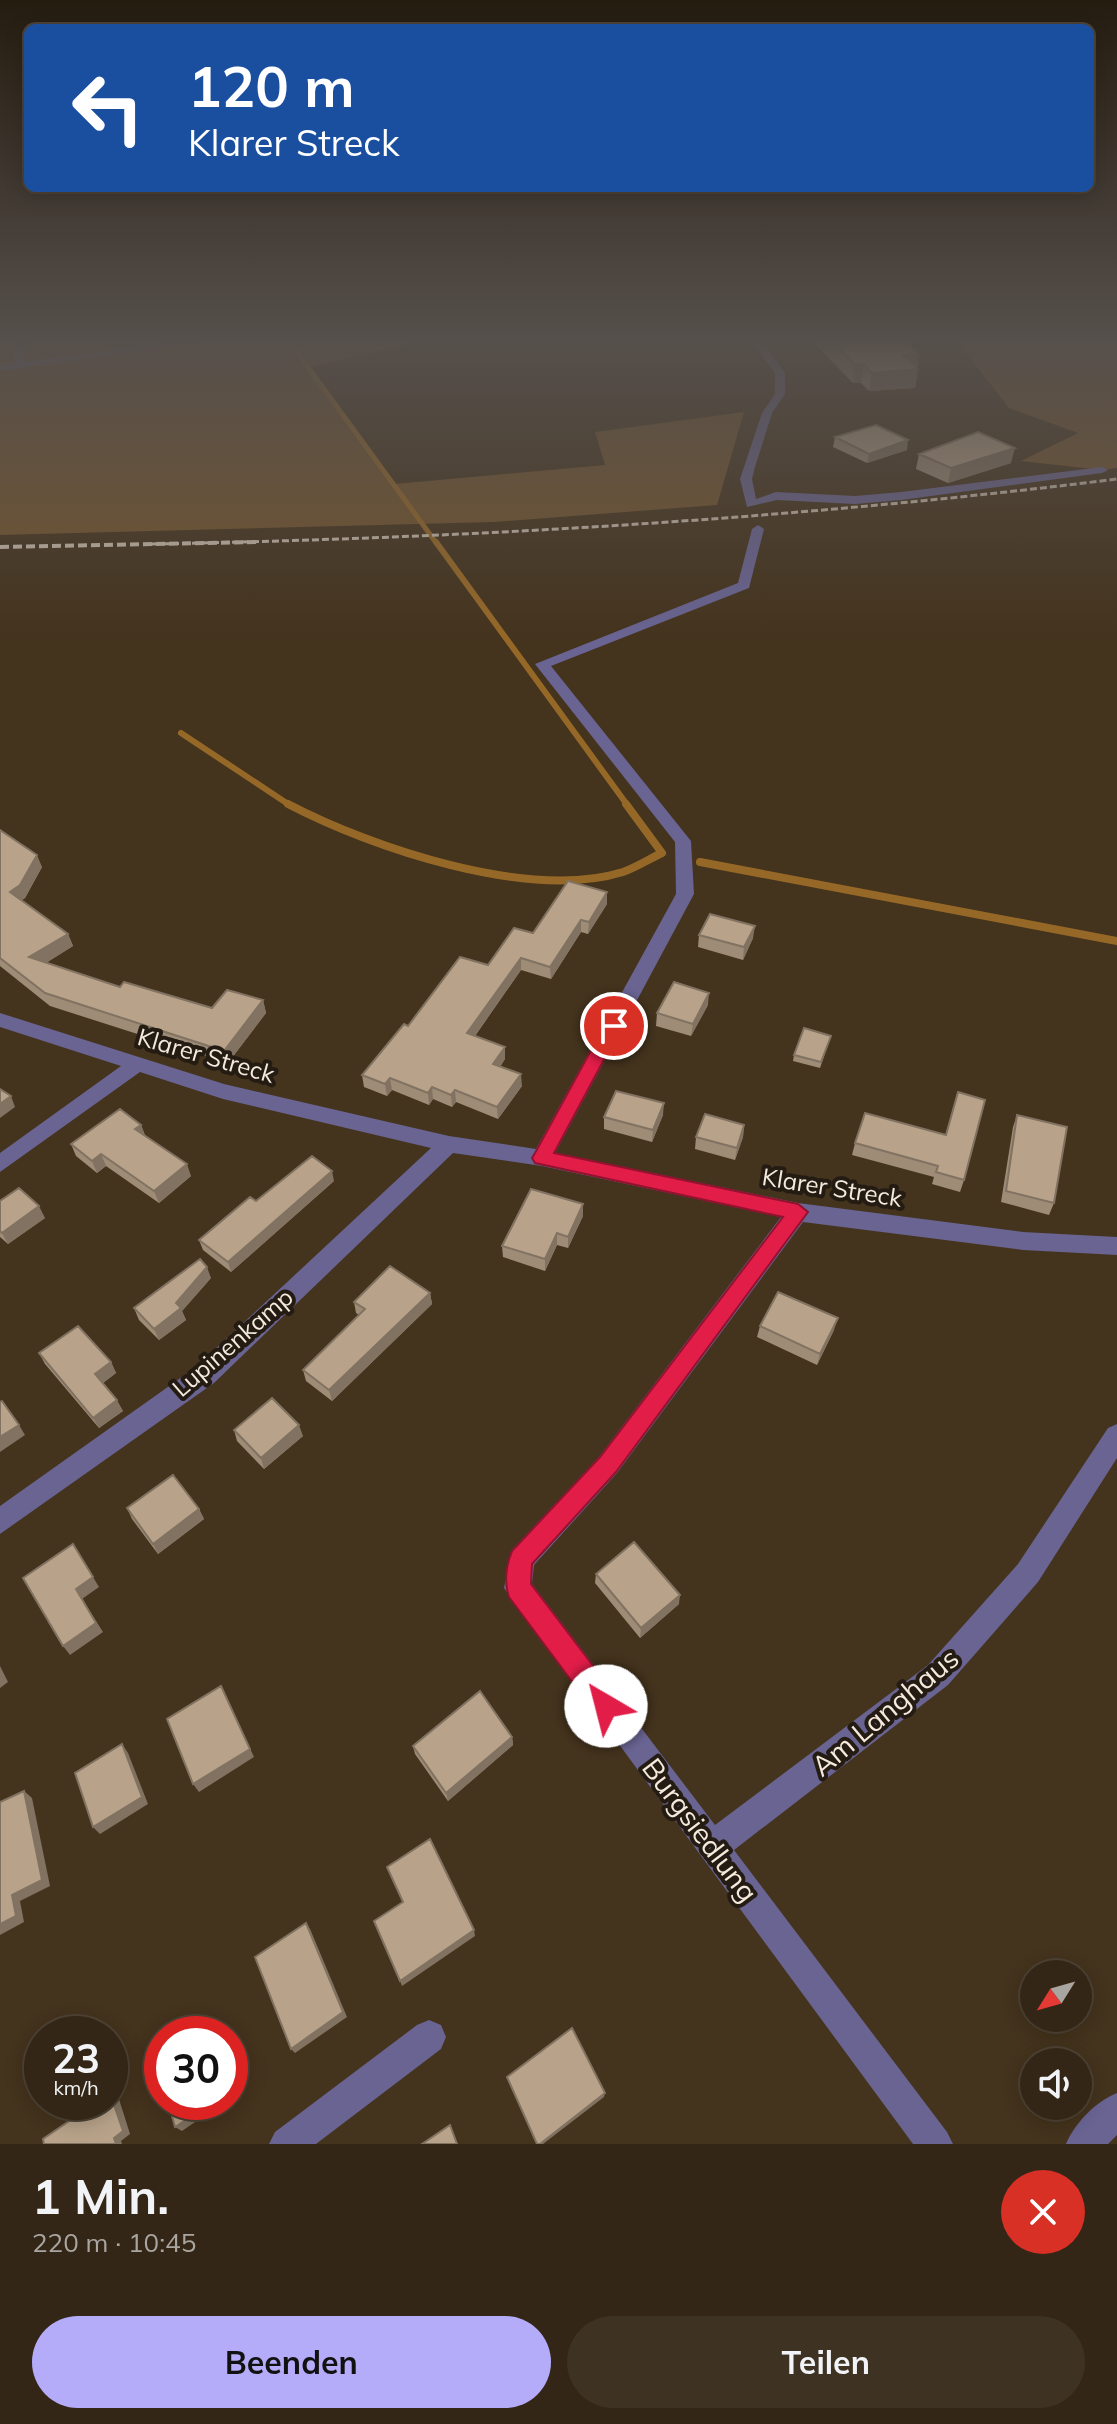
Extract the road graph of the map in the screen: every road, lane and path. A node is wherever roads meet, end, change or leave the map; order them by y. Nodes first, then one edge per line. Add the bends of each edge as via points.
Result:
1 (758, 441) edge
2 (1102, 470) dead end
3 (758, 529) dead end
4 (0, 1020) edge
5 (137, 1064) junction
6 (449, 1144) junction
7 (542, 1158) junction
8 (0, 1164) edge
9 (798, 1212) junction
10 (1117, 1246) edge
11 (1117, 1436) edge
12 (0, 1521) edge
13 (712, 1847) junction
14 (429, 2037) dead end
15 (1117, 2110) edge
16 (287, 2144) edge
17 (935, 2144) edge
18 (1084, 2144) edge

1 - 2 street via 746,479 751,504 776,496 901,496
3 - 7 street via 744,585 542,664 683,841 685,894
4 - 5 street, Klarer Streck
5 - 6 street, Klarer Streck via 223,1091
5 - 8 street
6 - 7 street, Klarer Streck
6 - 12 street, Lupinenkamp via 205,1375
7 - 9 street, Klarer Streck
9 - 10 street, Klarer Streck via 1023,1241
9 - 13 street, Burgsiedlung via 608,1465 521,1559 518,1588
11 - 13 street, Am Langhaus via 1028,1573 938,1675
13 - 17 street, Burgsiedlung
14 - 16 street
15 - 18 street

